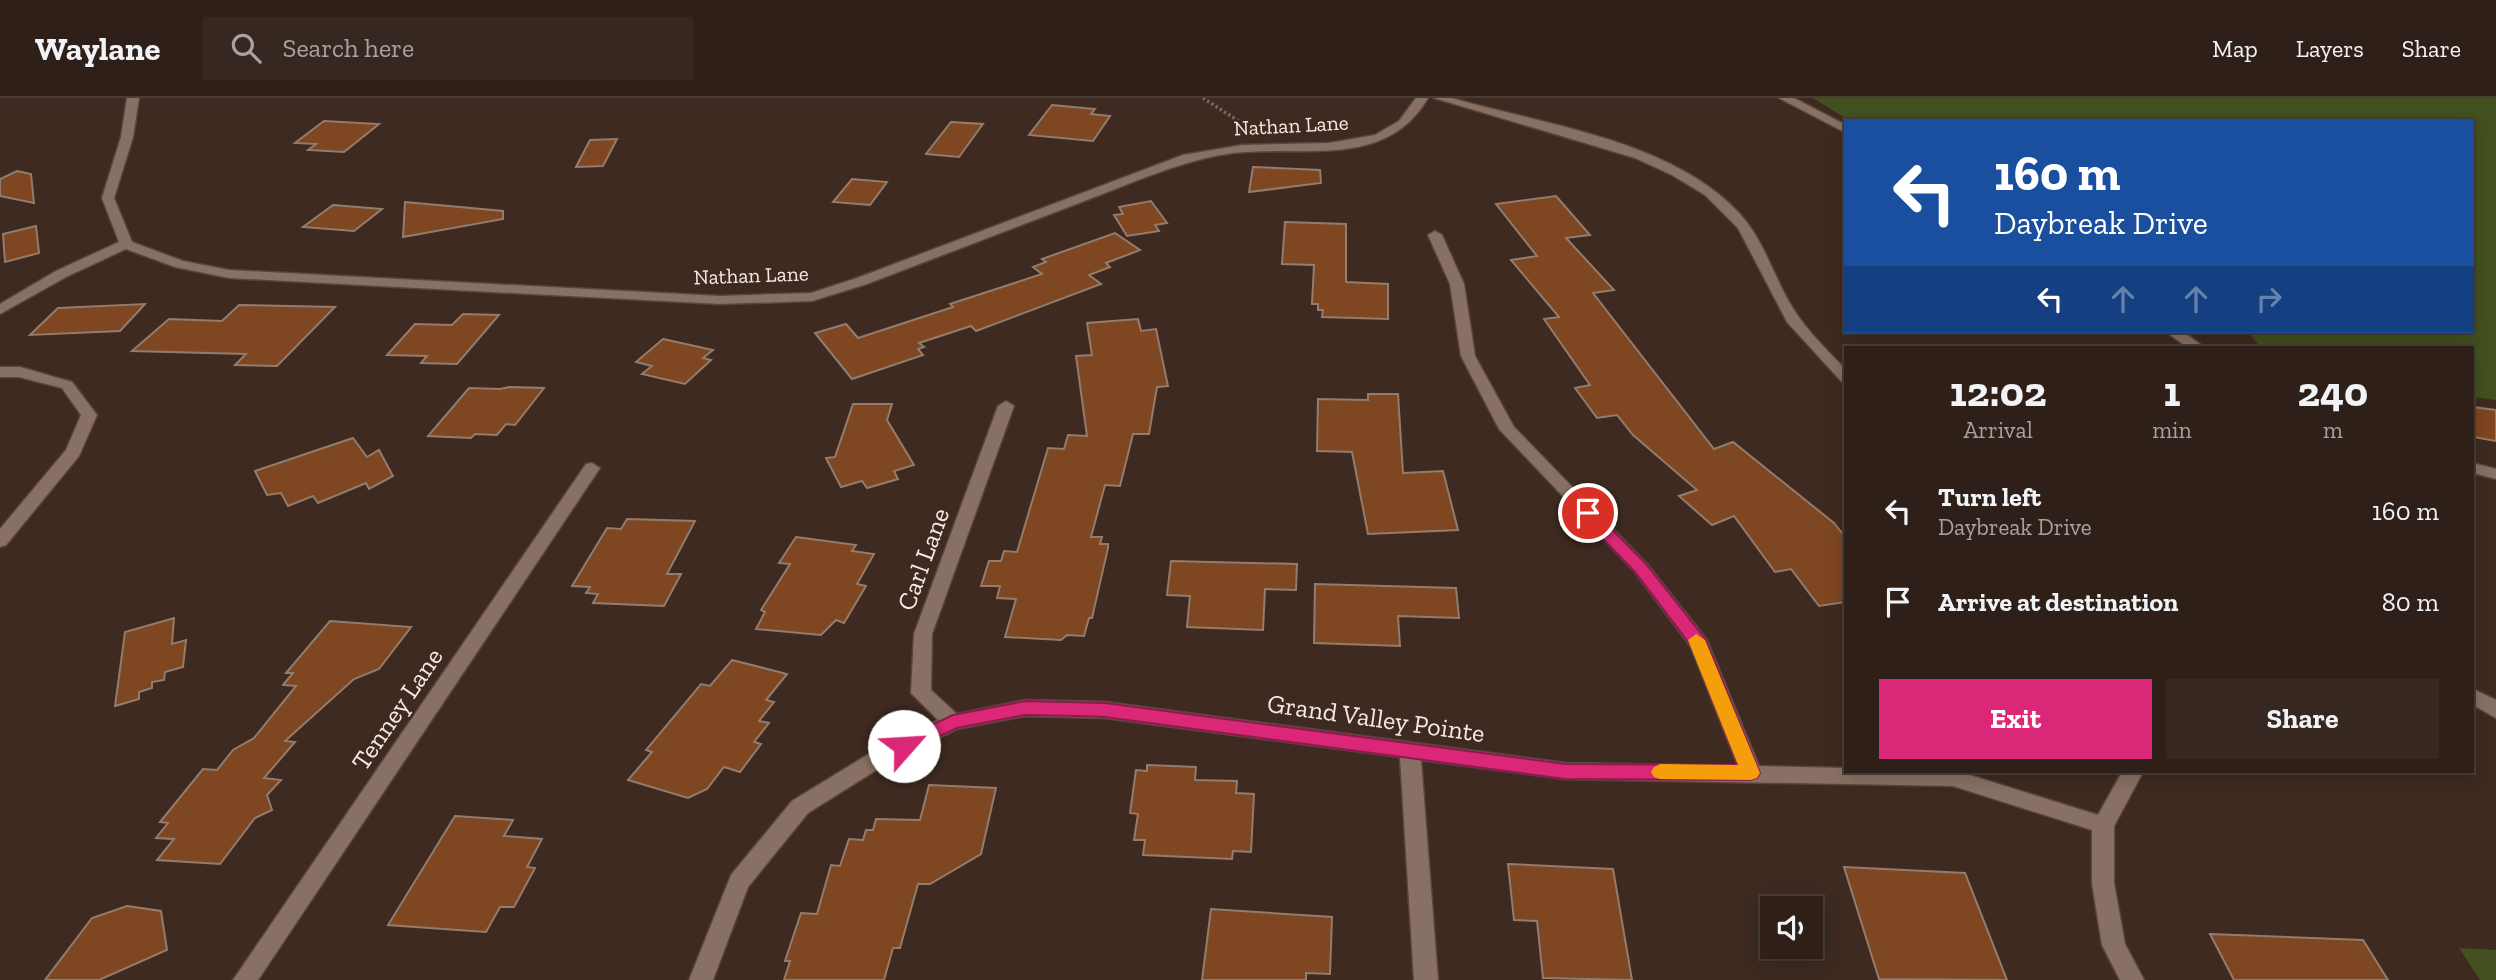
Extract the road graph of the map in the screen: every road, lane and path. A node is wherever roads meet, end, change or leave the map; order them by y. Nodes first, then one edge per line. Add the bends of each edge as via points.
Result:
1 (133, 98) edge
2 (1203, 98) edge
3 (1422, 98) edge
4 (1440, 98) edge
5 (1785, 98) edge
6 (1844, 129) edge
7 (1260, 147) junction
8 (1435, 235) dead end
9 (126, 244) junction
10 (0, 310) edge
11 (2175, 333) edge
12 (2194, 346) edge
13 (0, 372) edge
14 (1844, 376) edge
15 (1006, 406) dead end
16 (592, 468) dead end
17 (2474, 468) edge
18 (2496, 474) edge
19 (0, 541) edge
20 (2474, 697) edge
21 (2496, 710) edge
22 (953, 722) junction
23 (1410, 751) junction
24 (1751, 773) junction
25 (2132, 773) edge
26 (2103, 825) junction
27 (245, 980) edge
28 (701, 980) edge
29 (1426, 980) edge
30 (2132, 980) edge

1 - 9 street via 108,198
2 - 7 path via 1241,122
3 - 7 street, Nathan Lane via 1411,116 1377,138 1353,144
4 - 14 street via 1632,153 1700,184 1735,215 1787,311
5 - 6 street
7 - 9 street, Nathan Lane via 1215,150 1186,158 862,281 801,298 720,300 229,274 180,264
8 - 24 street via 1457,284 1468,356 1507,429 1641,568 1700,645
9 - 10 street via 74,266
11 - 12 street
13 - 19 street via 20,372 66,385 89,415 73,452
15 - 22 street, Carl Lane via 923,634 921,693
16 - 27 street, Tenney Lane
17 - 18 street
20 - 21 street
22 - 23 street, Grand Valley Pointe via 1025,708 1105,710
22 - 28 street, Grand Valley Pointe via 879,758 800,807 739,882
23 - 24 street, Grand Valley Pointe via 1565,771
23 - 29 street
24 - 26 street, Grand Valley Pointe via 1953,778
25 - 26 street
26 - 30 street via 2103,883 2114,945

